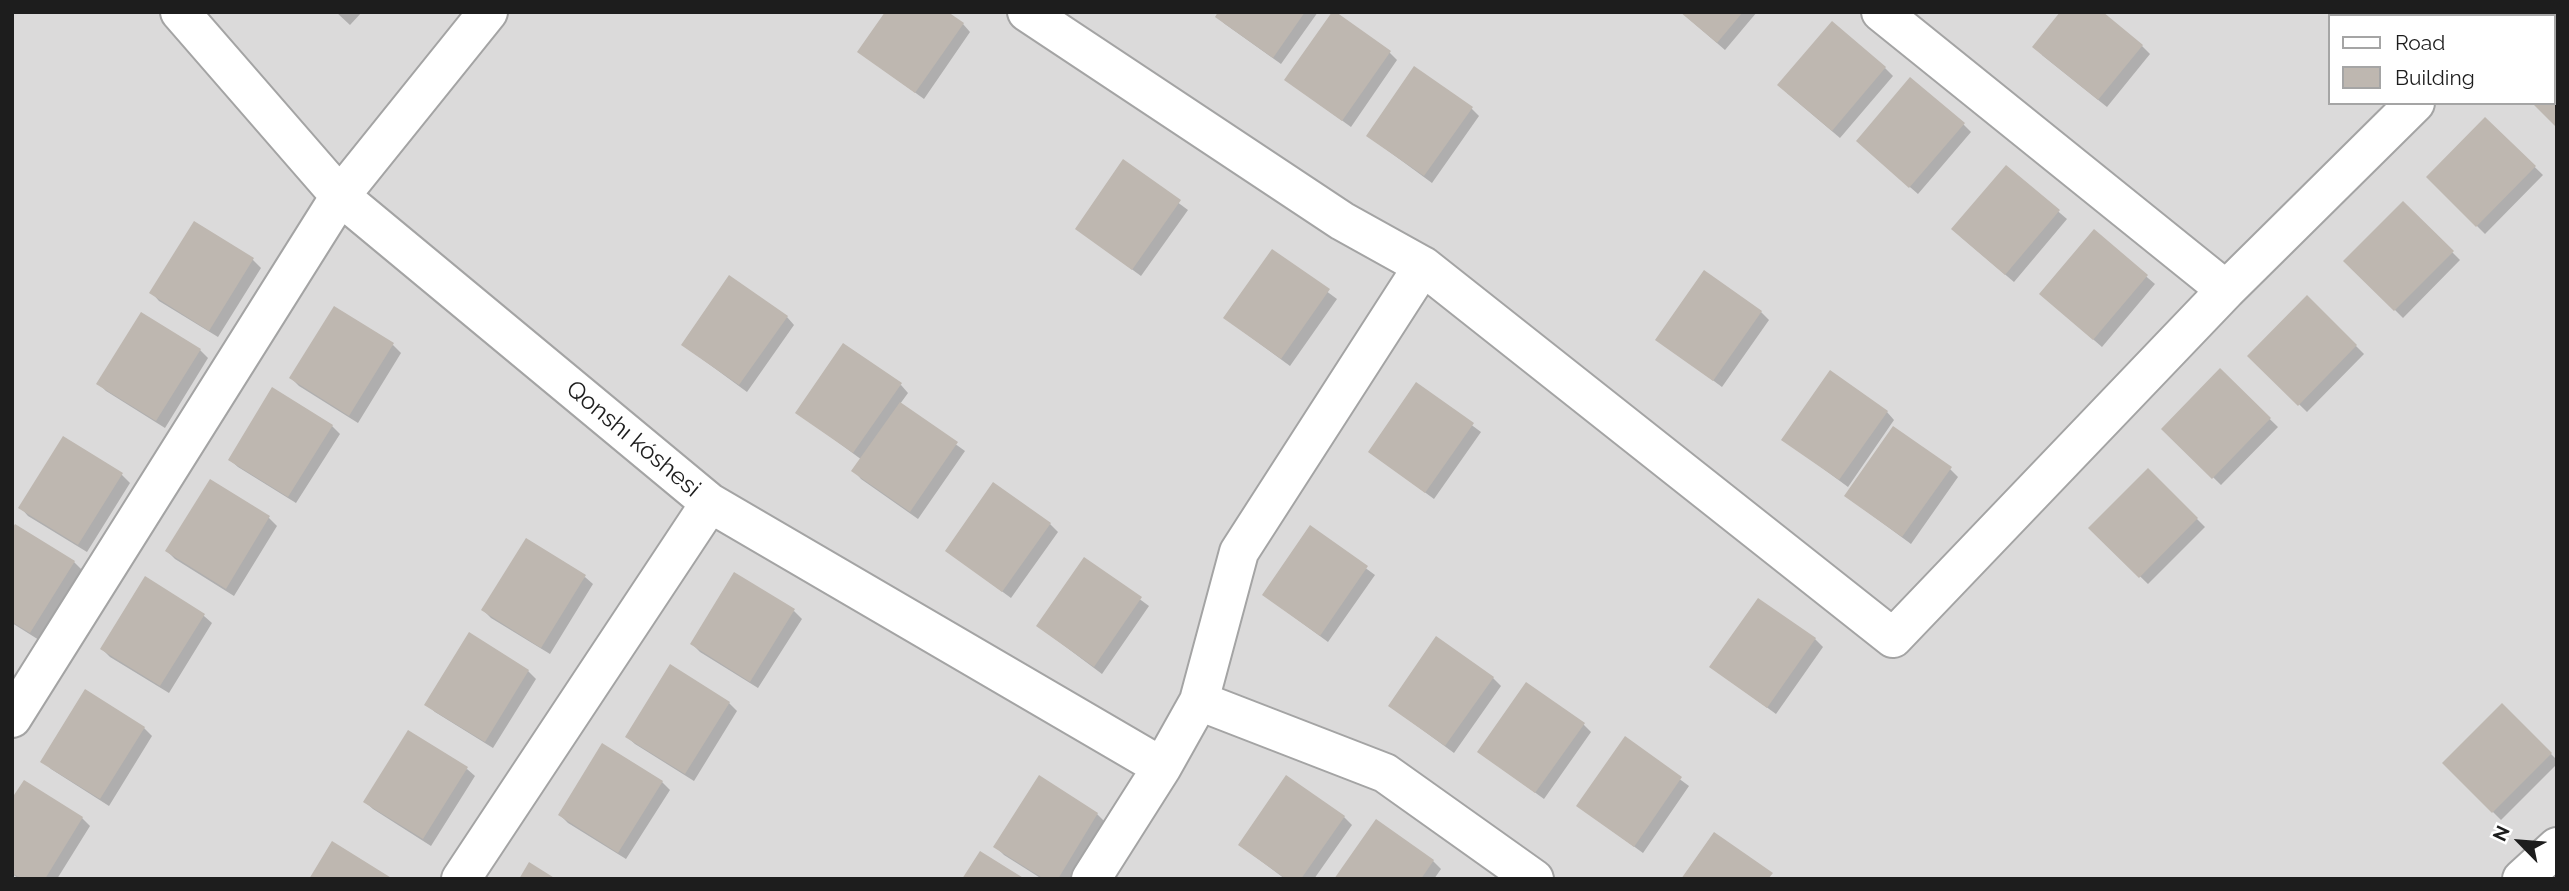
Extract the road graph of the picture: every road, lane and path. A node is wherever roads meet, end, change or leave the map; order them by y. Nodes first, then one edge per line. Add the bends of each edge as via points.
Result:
1 (180, 12) edge
2 (488, 12) edge
3 (1027, 12) edge
4 (1881, 12) edge
5 (2413, 105) edge
6 (340, 196) junction
7 (1423, 266) junction
8 (2226, 290) junction
9 (710, 503) junction
10 (1199, 701) junction
11 (12, 718) edge
12 (1162, 767) junction
13 (2557, 847) edge
14 (461, 879) edge
15 (1091, 879) edge
16 (1534, 879) edge
17 (2522, 879) edge

1 - 6 street, Qonshı kóshesi
2 - 6 street
3 - 7 street via 1342,221
4 - 8 street
5 - 8 street
6 - 9 street, Qonshı kóshesi
6 - 11 street
7 - 8 street via 1893,638
7 - 10 street via 1239,552
9 - 12 street, Qonshı kóshesi
9 - 14 street
10 - 12 street
10 - 16 street via 1385,773
12 - 15 street
13 - 17 street

